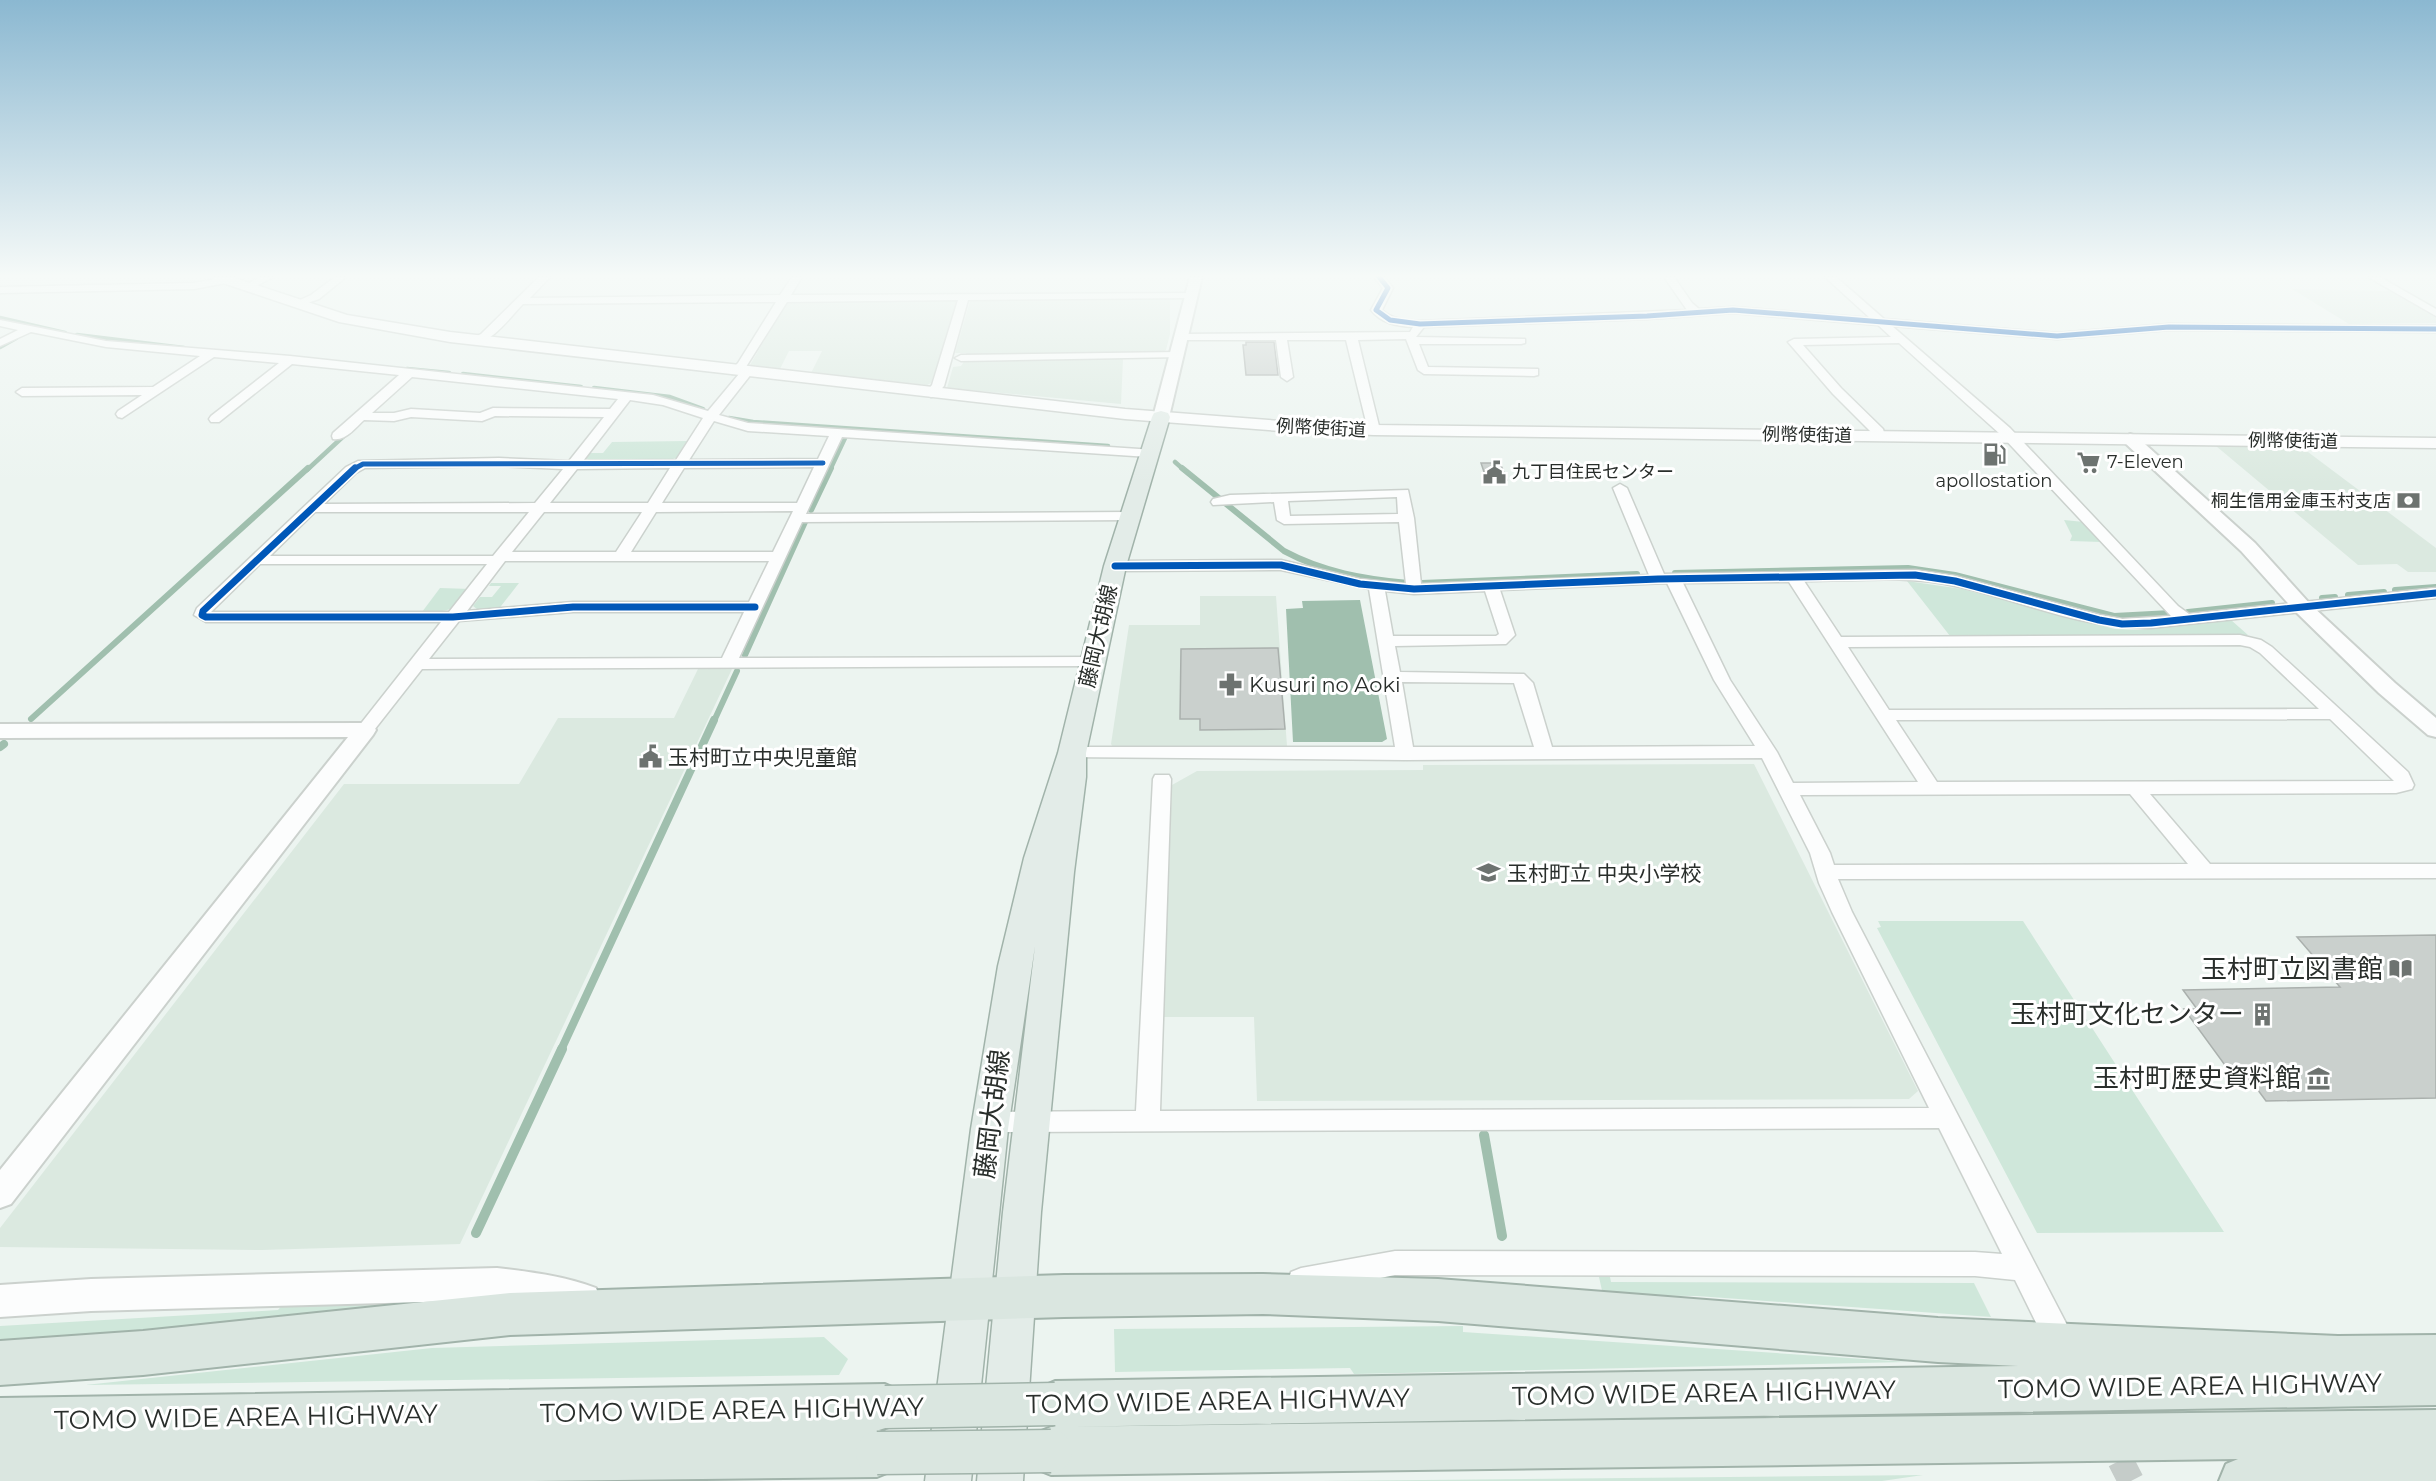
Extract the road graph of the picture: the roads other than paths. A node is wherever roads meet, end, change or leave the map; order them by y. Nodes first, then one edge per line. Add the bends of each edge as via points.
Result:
1 (128, 346) edge
2 (527, 346) edge
3 (755, 346) edge
4 (950, 346) edge
5 (1180, 346) edge
6 (1282, 346) edge
7 (1353, 346) edge
8 (1415, 346) edge
9 (1798, 346) edge
10 (1910, 346) edge
11 (210, 354) junction
12 (1178, 355) junction
13 (961, 358) dead end
14 (290, 360) junction
15 (741, 372) junction
16 (1534, 372) dead end
17 (409, 373) junction
18 (1287, 377) dead end
19 (156, 391) junction
20 (22, 392) dead end
21 (930, 393) junction
22 (627, 396) junction
23 (613, 413) junction
24 (122, 414) dead end
25 (360, 416) junction
26 (710, 417) junction
27 (1161, 417) junction
28 (215, 419) dead end
29 (1374, 430) junction
30 (837, 433) junction
31 (338, 436) dead end
32 (1880, 436) junction
33 (2011, 438) junction
34 (2130, 439) junction
35 (2436, 443) edge
36 (1149, 453) junction
37 (823, 463) junction
38 (679, 464) junction
39 (572, 465) junction
40 (1620, 488) dead end
41 (1280, 497) junction
42 (1224, 501) dead end
43 (651, 507) junction
44 (312, 508) junction
45 (538, 508) junction
46 (800, 512) junction
47 (1130, 516) junction
48 (1407, 518) junction
49 (780, 556) junction
50 (620, 557) junction
51 (498, 558) junction
52 (258, 560) junction
53 (1115, 566) junction
54 (1793, 576) junction
55 (1666, 579) junction
56 (1491, 586) junction
57 (1377, 587) junction
58 (1414, 589) junction
59 (2436, 594) edge
60 (755, 607) junction
61 (2303, 608) junction
62 (453, 617) junction
63 (2185, 619) junction
64 (1387, 641) junction
65 (1838, 642) junction
66 (1091, 662) junction
67 (728, 663) junction
68 (419, 664) junction
69 (1393, 677) junction
70 (2332, 714) junction
71 (1884, 715) junction
72 (365, 730) junction
73 (2436, 730) edge
74 (0, 731) edge
75 (1768, 752) junction
76 (1072, 753) junction
77 (1545, 753) junction
78 (1405, 754) junction
79 (1162, 779) dead end
80 (2135, 788) junction
81 (1787, 789) junction
82 (1932, 789) junction
83 (1827, 872) junction
84 (2436, 872) edge
85 (2206, 873) junction
86 (1946, 1118) junction
87 (1148, 1121) junction
88 (1008, 1122) junction
89 (0, 1194) edge
90 (2022, 1268) junction
91 (1263, 1294) junction
92 (0, 1301) edge
93 (995, 1308) junction
94 (622, 1311) junction
95 (2056, 1333) dead end
96 (2436, 1357) edge
97 (0, 1363) edge
98 (2436, 1382) edge
99 (0, 1421) edge
100 (2436, 1433) edge
101 (0, 1464) edge
102 (2436, 1467) edge
103 (948, 1481) edge
104 (965, 1481) edge
105 (985, 1481) edge
106 (1000, 1481) edge
107 (2243, 1481) edge

1 - 11 street
2 - 15 main road, 例幣使街道
3 - 15 street
4 - 21 street via 938,386
5 - 12 street
6 - 18 street
7 - 29 street
8 - 16 street via 1424,370
9 - 32 street
10 - 33 street
11 - 14 street
11 - 19 street
12 - 13 street
12 - 27 street
14 - 17 street
14 - 28 street
15 - 21 main road, 例幣使街道
15 - 26 street
17 - 22 street
17 - 25 street
19 - 20 street
19 - 24 street
21 - 27 main road, 例幣使街道
22 - 23 street
22 - 26 street via 674,403
23 - 25 street
23 - 39 street
25 - 31 street
26 - 30 street via 748,427
26 - 38 street
27 - 29 main road, 例幣使街道
27 - 36 main road, 藤岡大胡線
29 - 32 main road, 例幣使街道
30 - 36 street
30 - 37 street
32 - 33 main road, 例幣使街道
33 - 34 main road, 例幣使街道
33 - 63 street
34 - 35 main road, 例幣使街道
34 - 61 street via 2259,557
36 - 47 main road, 藤岡大胡線
37 - 38 street
37 - 46 street
38 - 39 street
38 - 43 street
39 - 44 street via 371,463 351,470
39 - 45 street
40 - 55 street
41 - 42 street
41 - 48 street via 1284,520
41 - 48 street via 1403,493
43 - 45 street
43 - 46 street
43 - 50 street
44 - 45 street
44 - 52 street
45 - 51 street
46 - 47 street
46 - 49 street
47 - 53 main road, 藤岡大胡線
48 - 58 street
49 - 50 street
49 - 60 street
50 - 51 street
51 - 52 street
51 - 62 street
52 - 62 street via 202,615
53 - 57 street via 1281,565
53 - 66 main road, 藤岡大胡線
54 - 55 street
54 - 63 street via 1915,575 1955,581 2110,622 2136,624
54 - 65 street
55 - 56 street
55 - 75 street via 1722,680
56 - 58 street
56 - 64 street via 1507,635 1500,641
57 - 58 street
57 - 64 street
59 - 61 street
60 - 62 street via 573,607
60 - 67 street
61 - 63 street
61 - 73 street
62 - 68 street
64 - 69 street
65 - 70 street via 2248,641 2266,650
65 - 71 street
66 - 67 street
66 - 76 main road, 藤岡大胡線
67 - 68 street
68 - 72 street
69 - 77 street via 1518,678 1524,683
69 - 78 street
70 - 71 street
70 - 80 street via 2401,776 2405,784
71 - 82 street
72 - 74 street
72 - 89 street
75 - 77 street
75 - 81 street
76 - 78 street
76 - 88 main road, 藤岡大胡線 via 1059,872 1043,915 1023,994
76 - 88 main road, 藤岡大胡線 via 1048,829 1004,1019
77 - 78 street
79 - 87 street
80 - 82 street
80 - 85 street
81 - 82 street
81 - 83 street
83 - 85 street
83 - 86 street via 1842,912
84 - 85 street
86 - 87 street
86 - 90 street
87 - 88 street
88 - 93 main road
90 - 91 street via 1975,1264 1395,1263 1324,1276
90 - 95 street
91 - 93 highway via 1064,1296
91 - 96 highway via 1438,1300 1938,1340 2338,1358
92 - 94 street via 497,1284 548,1290
93 - 94 highway
93 - 103 main road
93 - 104 main road
93 - 105 main road via 999,1358
93 - 106 main road
94 - 97 highway via 510,1314 143,1353
98 - 99 highway, TOMO WIDE AREA HIGHWAY, bridge
100 - 101 highway, TOMO WIDE AREA HIGHWAY, bridge
102 - 107 highway

